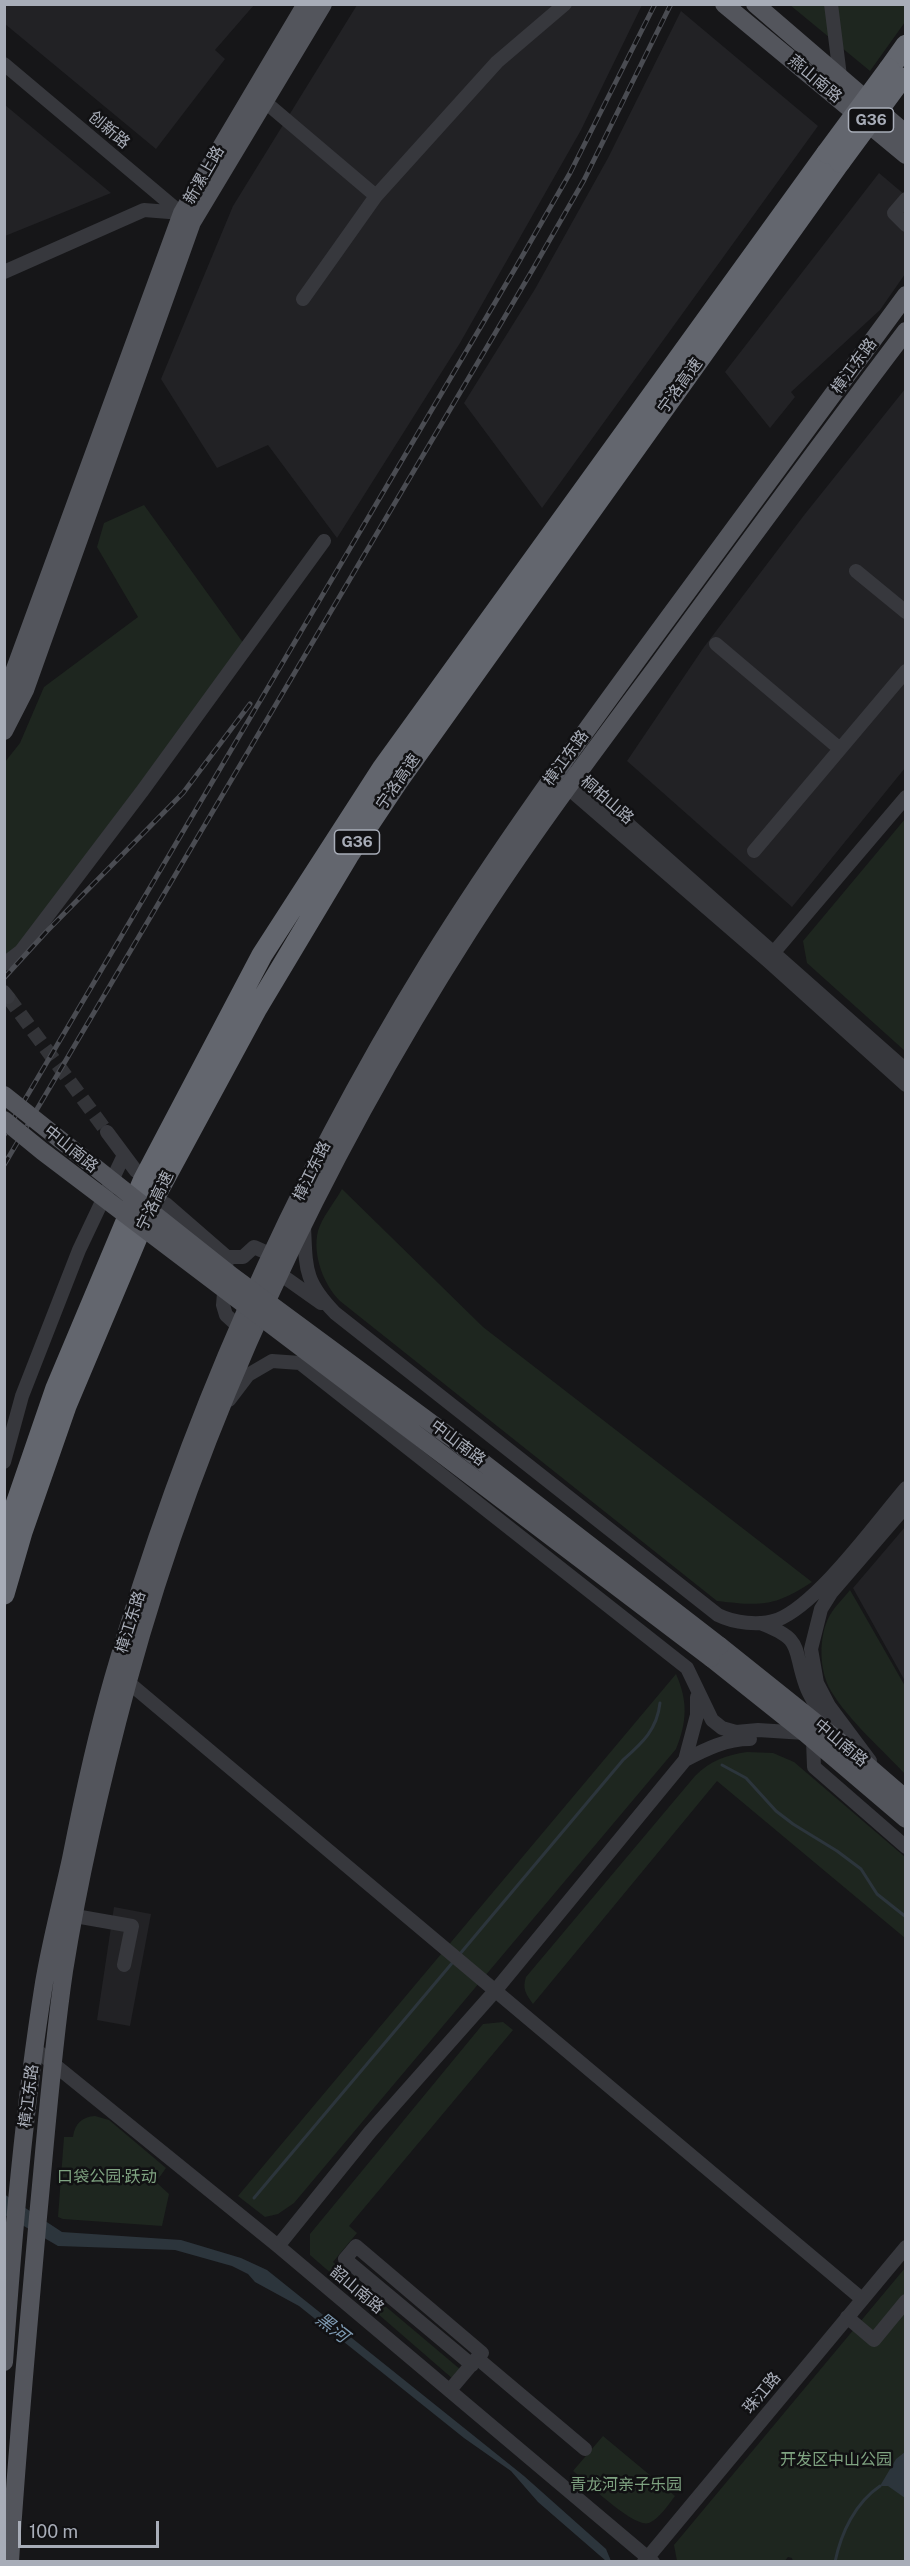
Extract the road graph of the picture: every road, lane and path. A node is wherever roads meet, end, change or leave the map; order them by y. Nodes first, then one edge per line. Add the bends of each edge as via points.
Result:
1 (306, 4) edge
2 (324, 4) edge
3 (565, 4) edge
4 (724, 4) edge
5 (755, 4) edge
6 (831, 4) edge
7 (906, 45) edge
8 (4, 64) edge
9 (899, 73) edge
10 (840, 76) junction
11 (264, 101) junction
12 (906, 134) edge
13 (906, 155) edge
14 (833, 157) junction
15 (376, 196) junction
16 (906, 199) edge
17 (187, 218) junction
18 (906, 225) edge
19 (4, 272) edge
20 (906, 295) edge
21 (303, 299) dead end
22 (906, 331) edge
23 (906, 344) edge
24 (854, 400) junction
25 (324, 541) dead end
26 (856, 572) dead end
27 (906, 612) edge
28 (716, 645) dead end
29 (906, 671) edge
30 (4, 699) edge
31 (4, 731) edge
32 (840, 749) junction
33 (557, 770) junction
34 (572, 782) junction
35 (905, 798) edge
36 (754, 851) dead end
37 (771, 956) junction
38 (4, 964) edge
39 (906, 1070) edge
40 (906, 1085) edge
41 (4, 1095) edge
42 (4, 1120) edge
43 (107, 1132) tunnel mouth
44 (124, 1155) junction
45 (136, 1171) dead end
46 (166, 1204) dead end
47 (304, 1226) junction
48 (272, 1255) junction
49 (227, 1257) junction
50 (280, 1274) junction
51 (335, 1313) junction
52 (238, 1326) junction
53 (221, 1412) junction
54 (4, 1462) edge
55 (906, 1488) edge
56 (906, 1506) edge
57 (4, 1539) edge
58 (4, 1594) edge
59 (759, 1623) junction
60 (715, 1652) junction
61 (128, 1682) junction
62 (697, 1686) junction
63 (809, 1737) junction
64 (840, 1742) junction
65 (685, 1760) junction
66 (883, 1779) junction
67 (906, 1799) edge
68 (906, 1819) edge
69 (906, 1847) edge
70 (75, 1916) junction
71 (124, 1965) dead end
72 (495, 1991) junction
73 (35, 2049) junction
74 (52, 2061) junction
75 (278, 2246) junction
76 (906, 2247) edge
77 (862, 2299) junction
78 (906, 2301) edge
79 (847, 2317) junction
80 (4, 2362) edge
81 (475, 2362) junction
82 (450, 2390) junction
83 (585, 2449) dead end
84 (648, 2560) edge
85 (10, 2562) edge

1 - 17 main road, 新漯上路
2 - 11 main road, 新漯上路
3 - 15 street via 497,62
4 - 13 main road, 燕山南路
5 - 10 main road, 燕山南路
6 - 10 street
7 - 9 highway, 宁洛高速 / G36
8 - 17 street, 创新路
9 - 14 highway, 宁洛高速 / G36, bridge
10 - 12 main road, 燕山南路
11 - 15 street
11 - 17 main road, 新漯上路
14 - 57 highway, 宁洛高速 / G36 via 382,769 262,955 143,1181 56,1388
14 - 58 highway, 宁洛高速 / G36 via 398,782 348,856 257,1008 152,1202 66,1406
15 - 21 street
16 - 18 street via 894,213
17 - 19 street, 新漯上路 via 144,210
17 - 30 main road
17 - 31 main road via 24,690
20 - 33 main road, 樟江东路
22 - 24 main road, 樟江东路
23 - 24 main road via 881,376
24 - 34 main road, 樟江东路
25 - 38 street via 129,809 21,951
26 - 27 street
28 - 32 street
29 - 32 street
32 - 36 street
33 - 34 street, 桐柏山路
33 - 48 main road, 樟江东路 via 394,1022 328,1140
34 - 37 street, 桐柏山路
34 - 47 main road, 樟江东路 via 470,930 415,1019 347,1135
35 - 37 street
37 - 39 street, 桐柏山路
37 - 40 street, 桐柏山路
41 - 60 main road, 中山南路, bridge via 232,1276 450,1437
42 - 60 main road, 中山南路, bridge
43 - 44 street
44 - 45 street
44 - 54 street via 79,1250 22,1396
46 - 49 street
47 - 50 main road, 樟江东路
47 - 51 street via 311,1282
48 - 49 street via 254,1247 243,1257
48 - 52 main road, 樟江东路
49 - 52 street via 223,1305 226,1315
50 - 51 street
50 - 53 main road, 樟江东路
51 - 59 street via 718,1615
52 - 73 main road, 樟江东路 via 161,1524 112,1681 45,1977
53 - 61 main road, 樟江东路 via 155,1590
53 - 62 street via 248,1375 272,1361 300,1363 687,1668
55 - 59 street via 824,1586 792,1611
56 - 66 street via 831,1593 821,1609 811,1649 817,1683 829,1706
59 - 64 street via 784,1632 795,1644 806,1688
60 - 63 main road, 中山南路
60 - 64 main road, 中山南路
61 - 70 main road, 樟江东路
61 - 72 street
62 - 63 street via 712,1720 722,1728
62 - 65 street via 697,1715
63 - 65 street via 737,1739
63 - 68 main road, 中山南路
63 - 69 street via 814,1767
64 - 66 main road, 中山南路
65 - 72 street
66 - 67 main road, 中山南路
70 - 71 street via 132,1926
70 - 74 main road, 樟江东路
72 - 75 street via 370,2132
72 - 77 street
73 - 74 street, 韶山南路
73 - 80 main road, 樟江东路
74 - 75 street, 韶山南路
74 - 85 main road, 樟江东路 via 19,2415
75 - 82 street, 韶山南路
76 - 77 street, 珠江路
77 - 79 street, 珠江路
78 - 79 street via 874,2340
79 - 84 street, 珠江路
81 - 81 street via 345,2259 356,2246 482,2353
81 - 82 street
81 - 83 street
82 - 84 street, 韶山南路

